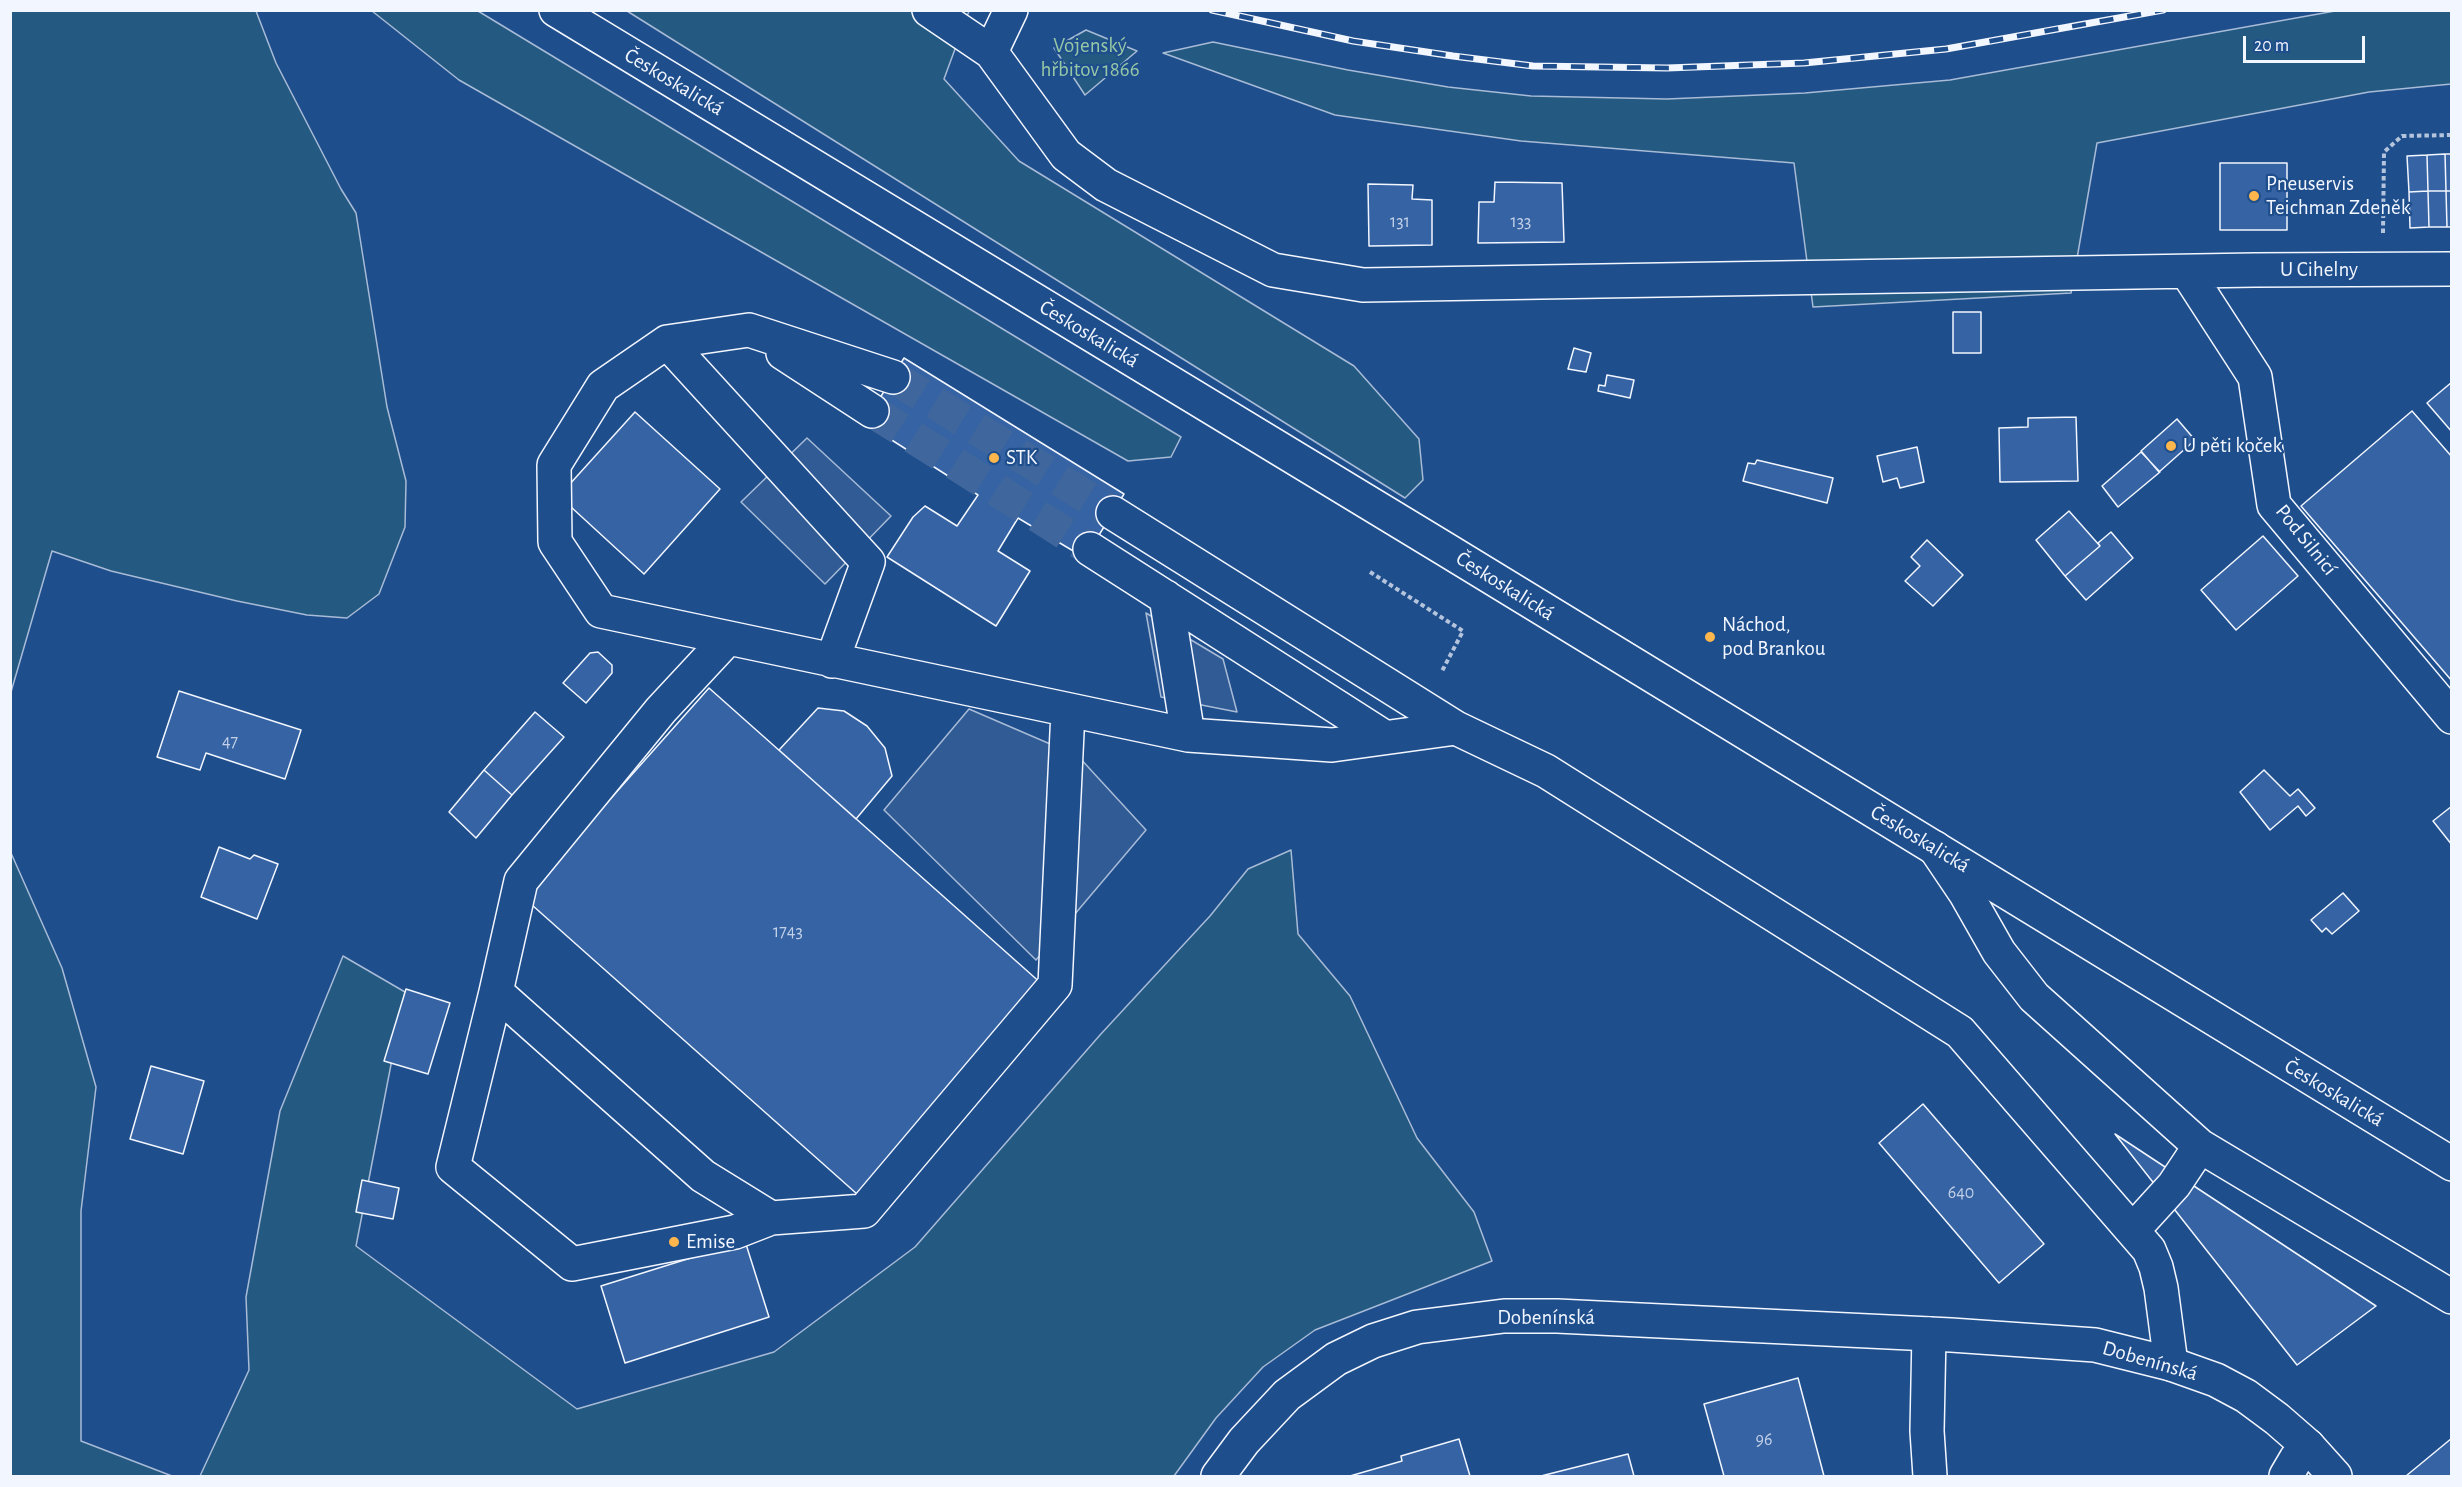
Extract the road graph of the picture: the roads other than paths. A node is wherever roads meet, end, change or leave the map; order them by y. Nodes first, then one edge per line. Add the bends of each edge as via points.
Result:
1 (556, 10) edge
2 (929, 10) edge
3 (1011, 10) edge
4 (991, 52) junction
5 (2451, 270) edge
6 (2187, 272) junction
7 (749, 330) junction
8 (667, 342) junction
9 (893, 376) tunnel mouth
10 (872, 411) tunnel mouth
11 (1113, 513) tunnel mouth
12 (1090, 549) tunnel mouth
13 (1166, 597) junction
14 (728, 639) junction
15 (832, 661) junction
16 (1068, 711) junction
17 (2451, 717) edge
18 (1456, 728) junction
19 (1188, 735) junction
20 (1384, 737) junction
21 (1935, 848) junction
22 (496, 992) junction
23 (2200, 1146) junction
24 (2451, 1164) edge
25 (771, 1218) junction
26 (2133, 1230) junction
27 (2451, 1297) edge
28 (1929, 1334) junction
29 (2171, 1364) junction
30 (2308, 1446) junction
31 (1218, 1476) edge
32 (1930, 1476) edge
33 (2286, 1476) edge
34 (2335, 1476) edge

1 - 21 main road, Českoskalická
2 - 4 main road, U Cihelny
3 - 4 main road
4 - 6 main road, U Cihelny via 1066,155 1106,185 1273,270 1363,285
5 - 6 main road, U Cihelny
6 - 17 main road, Pod Silnicí via 2255,377 2274,505
7 - 8 main road
7 - 9 main road
7 - 10 main road
8 - 14 main road via 603,386 554,465 555,542 601,611
8 - 15 main road via 868,562
11 - 18 main road
12 - 13 main road
13 - 19 main road
13 - 20 main road
14 - 15 main road
14 - 22 main road via 661,710 521,880
15 - 16 main road
16 - 19 main road
16 - 25 main road via 1055,985 864,1211
18 - 20 main road
18 - 26 main road via 1546,771 1960,1032
19 - 20 main road via 1332,745
21 - 23 main road via 1998,952 2034,997
21 - 24 main road, Českoskalická
22 - 25 main road via 703,1176
22 - 25 main road via 453,1167 572,1264 735,1232
23 - 26 main road via 2174,1185
23 - 27 main road
26 - 29 main road via 2149,1250 2156,1267
28 - 29 main road, Dobenínská via 2095,1345
28 - 31 main road, Dobenínská via 1557,1316 1504,1316 1417,1327 1373,1341 1336,1359 1287,1395 1244,1440
28 - 32 main road
29 - 30 main road, Dobenínská via 2246,1396
30 - 33 main road
30 - 34 main road, Dobenínská

